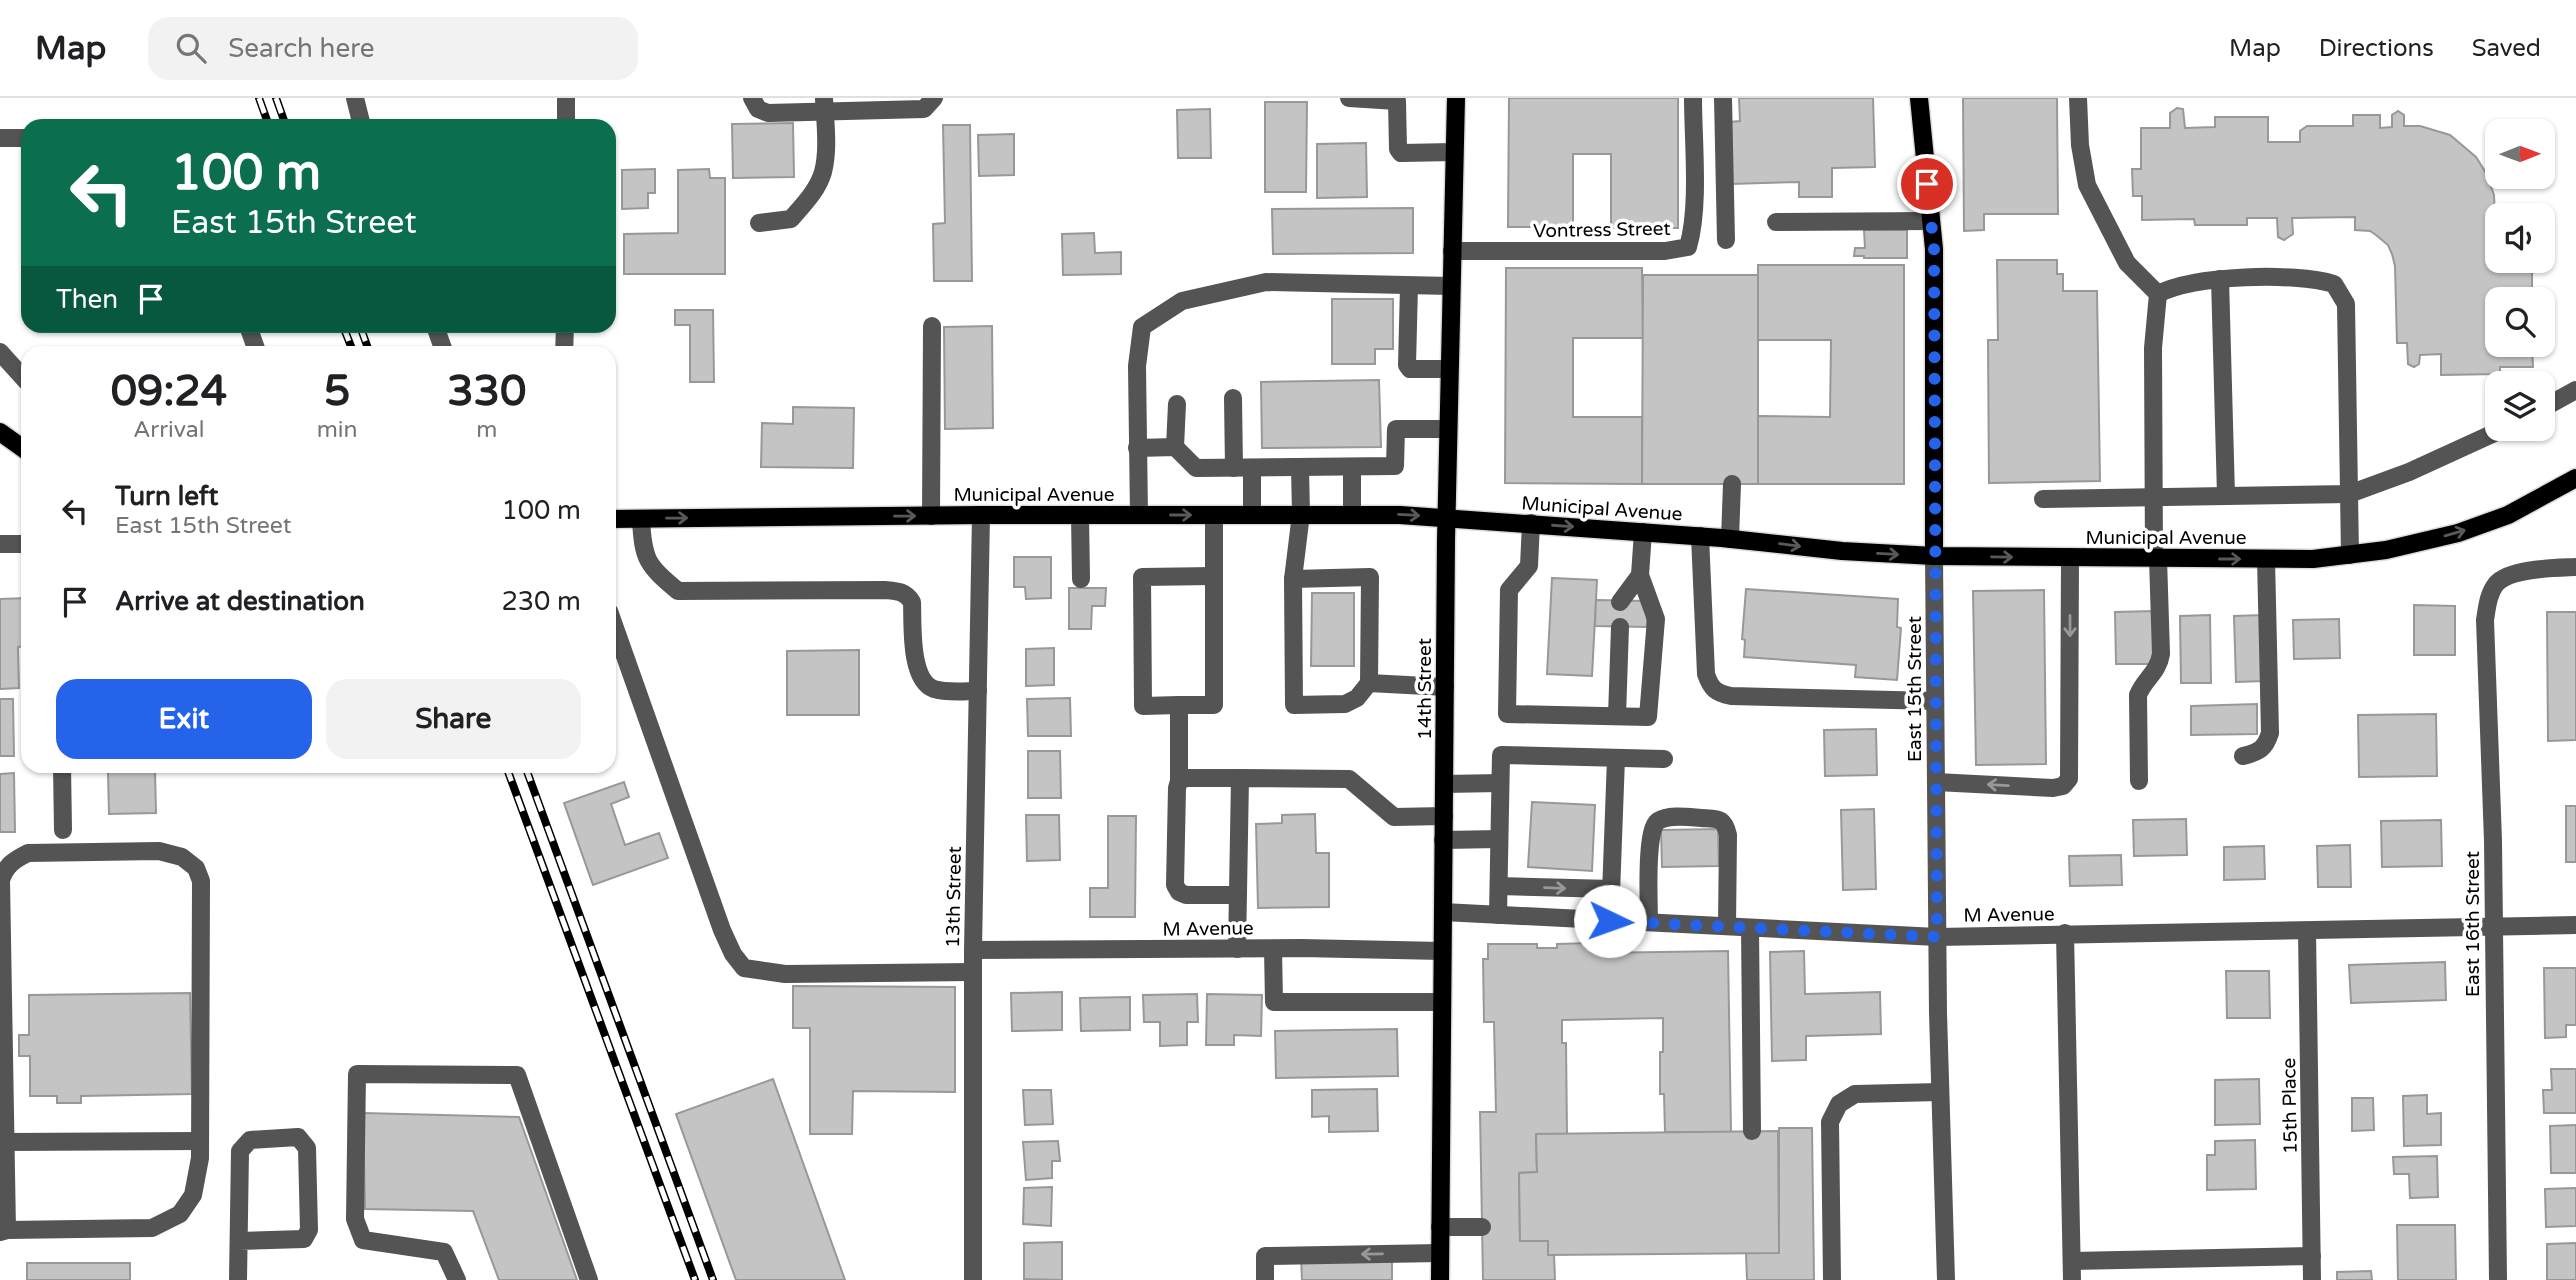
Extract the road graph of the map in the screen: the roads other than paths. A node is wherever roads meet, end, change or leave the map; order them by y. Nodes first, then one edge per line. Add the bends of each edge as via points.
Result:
1 (355, 98) edge
2 (566, 98) edge
3 (752, 98) edge
4 (934, 98) edge
5 (1349, 98) edge
6 (1456, 98) edge
7 (1693, 98) edge
8 (1723, 98) edge
9 (1919, 98) edge
10 (2078, 98) edge
11 (824, 105) edge
12 (360, 119) edge
13 (566, 119) edge
14 (0, 138) edge
15 (21, 138) edge
16 (1454, 152) junction
17 (1931, 221) junction
18 (1776, 222) dead end
19 (758, 223) dead end
20 (1726, 240) dead end
21 (1452, 251) junction
22 (2220, 279) junction
23 (1409, 286) junction
24 (1451, 286) junction
25 (2158, 293) junction
26 (932, 326) dead end
27 (0, 352) edge
28 (1449, 369) junction
29 (21, 375) edge
30 (2576, 390) edge
31 (1233, 398) dead end
32 (2555, 401) edge
33 (1177, 404) dead end
34 (1448, 429) junction
35 (0, 432) edge
36 (2485, 437) edge
37 (21, 447) edge
38 (1175, 447) junction
39 (1137, 448) junction
40 (1352, 467) junction
41 (1243, 468) junction
42 (1300, 468) junction
43 (2576, 478) edge
44 (1732, 484) dead end
45 (2349, 494) junction
46 (2226, 495) junction
47 (2154, 496) junction
48 (2043, 499) dead end
49 (1301, 514) junction
50 (981, 515) junction
51 (1080, 515) junction
52 (1139, 515) junction
53 (1214, 515) junction
54 (1252, 515) junction
55 (1352, 515) junction
56 (931, 516) junction
57 (1446, 517) junction
58 (616, 519) edge
59 (641, 519) junction
60 (1531, 523) junction
61 (1643, 532) junction
62 (1700, 536) junction
63 (1730, 538) junction
64 (0, 544) edge
65 (21, 544) edge
66 (2350, 555) junction
67 (1934, 556) junction
68 (2070, 557) junction
69 (2156, 558) junction
70 (2266, 559) junction
71 (2576, 567) edge
72 (1640, 575) junction
73 (1214, 576) junction
74 (1081, 579) dead end
75 (1293, 579) junction
76 (1620, 602) dead end
77 (1620, 627) dead end
78 (616, 631) edge
79 (1369, 683) junction
80 (1445, 687) junction
81 (978, 691) junction
82 (1935, 701) junction
83 (1179, 705) junction
84 (1616, 716) junction
85 (2244, 756) dead end
86 (1616, 758) junction
87 (1664, 759) dead end
88 (62, 773) edge
89 (1240, 778) junction
90 (1179, 781) junction
91 (2139, 781) dead end
92 (1936, 782) junction
93 (1500, 783) junction
94 (1444, 784) junction
95 (1444, 816) junction
96 (63, 831) dead end
97 (1499, 839) junction
98 (1443, 840) junction
99 (1499, 886) junction
100 (1611, 889) junction
101 (1238, 895) junction
102 (1443, 912) junction
103 (1498, 915) junction
104 (1610, 921) junction
105 (1649, 922) junction
106 (2576, 925) edge
107 (1727, 926) junction
108 (2493, 927) junction
109 (1750, 928) junction
110 (2307, 931) junction
111 (2065, 933) junction
112 (1937, 937) junction
113 (1273, 948) junction
114 (1237, 949) junction
115 (974, 950) junction
116 (1442, 950) junction
117 (974, 972) junction
118 (1442, 1002) junction
119 (1940, 1092) junction
120 (1752, 1131) dead end
121 (200, 1141) junction
122 (5, 1142) junction
123 (1440, 1227) junction
124 (1482, 1227) dead end
125 (3, 1231) edge
126 (239, 1241) junction
127 (1440, 1253) junction
128 (2312, 1256) junction
129 (2072, 1261) junction
130 (238, 1280) edge
131 (457, 1280) edge
132 (589, 1280) edge
133 (973, 1280) edge
134 (1265, 1280) edge
135 (1440, 1280) edge
136 (1832, 1280) edge
137 (1946, 1280) edge
138 (2072, 1280) edge
139 (2312, 1280) edge
140 (2498, 1280) edge

1 - 12 street
2 - 13 street
3 - 11 street via 758,109 768,113
4 - 11 street via 923,108
5 - 16 street via 1396,101 1398,149 1402,153
6 - 16 main road, 14th Street
7 - 21 street, Vontress Street via 1692,234 1688,247 1665,251
8 - 20 street
9 - 17 main road, East 15th Street
10 - 25 street via 2087,185 2127,263
11 - 19 street via 822,172 808,199 792,219
14 - 15 street
16 - 21 main road, 14th Street
17 - 18 street
17 - 67 main road, East 15th Street
21 - 24 main road, 14th Street
22 - 25 street
22 - 45 street via 2314,278 2334,284 2346,304
22 - 46 street
23 - 24 street
23 - 28 street via 1407,365 1410,369
23 - 39 street via 1266,282 1182,301 1142,327 1136,366
24 - 28 main road, 14th Street
25 - 47 street via 2153,348
26 - 56 street
27 - 29 street
28 - 34 main road, 14th Street
30 - 32 street
31 - 41 street
33 - 38 street
34 - 40 street via 1396,429 1395,466
34 - 57 main road, 14th Street
35 - 37 main road
36 - 45 street
38 - 39 street
38 - 41 street via 1196,468
39 - 52 street
40 - 42 street
40 - 55 street
41 - 42 street
41 - 54 street
42 - 49 street
66 -> 43 main road, Municipal Avenue via 2458,533 2508,515
44 - 63 street
45 - 46 street
45 - 66 street
46 - 47 street
47 - 48 street
47 - 69 street
49 - 54 main road, Municipal Avenue
49 - 55 main road, Municipal Avenue
49 - 75 street
50 - 51 main road, Municipal Avenue
50 - 56 main road, Municipal Avenue
50 - 81 street, 13th Street
51 - 52 main road, Municipal Avenue
51 - 74 street
52 -> 53 main road, Municipal Avenue
53 - 54 main road, Municipal Avenue
53 - 73 street
55 -> 57 main road, Municipal Avenue
59 -> 56 main road, Municipal Avenue
57 - 60 main road, Municipal Avenue
57 - 80 main road, 14th Street
58 - 59 main road, Municipal Avenue
59 - 81 street via 646,560 678,591 885,590 908,596 915,657 925,683 934,689
60 -> 61 main road, Municipal Avenue
60 - 84 street via 1530,566 1509,590 1507,714
61 - 62 main road, Municipal Avenue
61 - 72 street
62 - 63 main road, Municipal Avenue
62 - 82 street via 1706,674 1717,693
63 -> 67 main road, Municipal Avenue
64 - 65 street
66 - 70 main road, Municipal Avenue
67 -> 68 main road, Municipal Avenue
67 - 82 street, East 15th Street
68 - 69 main road, Municipal Avenue
68 -> 92 street via 2069,779 2053,788
69 -> 70 main road, Municipal Avenue
69 - 91 street via 2161,654 2159,666 2138,695
70 - 85 street via 2270,733 2259,752
71 - 108 street, East 16th Street via 2506,576 2489,598 2485,620
72 - 76 street
72 - 84 street via 1656,619 1648,717
73 - 83 street via 1214,705
73 - 83 street via 1142,577 1143,706
75 - 79 street via 1370,577
75 - 79 street via 1294,705 1345,704
77 - 84 street
78 - 117 street via 722,930 744,968 785,974
79 - 80 street
80 - 94 main road, 14th Street
81 - 115 street, 13th Street
82 - 92 street, East 15th Street
83 - 90 street
86 - 87 street
86 - 93 street via 1501,755
86 - 100 street
88 - 96 street
89 - 90 street
89 - 95 street via 1349,779 1394,817
89 - 101 street
90 - 101 street via 1175,885 1186,895
92 - 112 street, East 15th Street
93 - 94 street
93 - 97 street
94 - 95 main road, 14th Street
95 - 98 main road, 14th Street
97 - 98 street
97 - 99 street
98 - 102 main road, 14th Street
99 -> 100 street
99 - 103 street
100 - 104 street
101 - 114 street
102 - 103 street, M Avenue
102 - 116 main road, 14th Street
103 - 104 street, M Avenue
104 - 105 street, M Avenue
105 - 107 street, M Avenue
105 - 107 street via 1653,825 1681,816 1718,819 1726,825
106 - 108 street, M Avenue
107 - 109 street, M Avenue
108 - 110 street, M Avenue
108 - 140 street, East 16th Street
109 - 112 street, M Avenue
109 - 120 street
110 - 111 street, M Avenue
110 - 128 street, 15th Place
111 - 112 street, M Avenue
111 - 129 street
112 - 119 street, East 15th Street
113 - 114 street, M Avenue
113 - 116 street, M Avenue
113 - 118 street via 1274,1002
114 - 115 street, M Avenue
115 - 117 street, 13th Street
116 - 118 main road, 14th Street
117 - 133 street, 13th Street
118 - 123 main road, 14th Street
119 - 136 street via 1855,1094 1839,1104 1829,1122
119 - 137 street, East 15th Street
121 - 122 street
121 - 122 street via 201,881 196,868 159,851 28,853 5,868 1,880
121 - 125 street via 193,1195 167,1223 152,1228
122 - 125 street
123 - 124 street
123 - 127 main road, 14th Street
126 - 126 street via 240,1152 250,1140 298,1137 307,1148 309,1230 304,1239
126 - 130 street
127 -> 134 street via 1265,1256
127 - 135 main road, 14th Street
128 - 129 street
128 - 139 street, 15th Place
129 - 138 street
131 - 132 street via 444,1252 363,1240 355,1219 358,1074 517,1075

